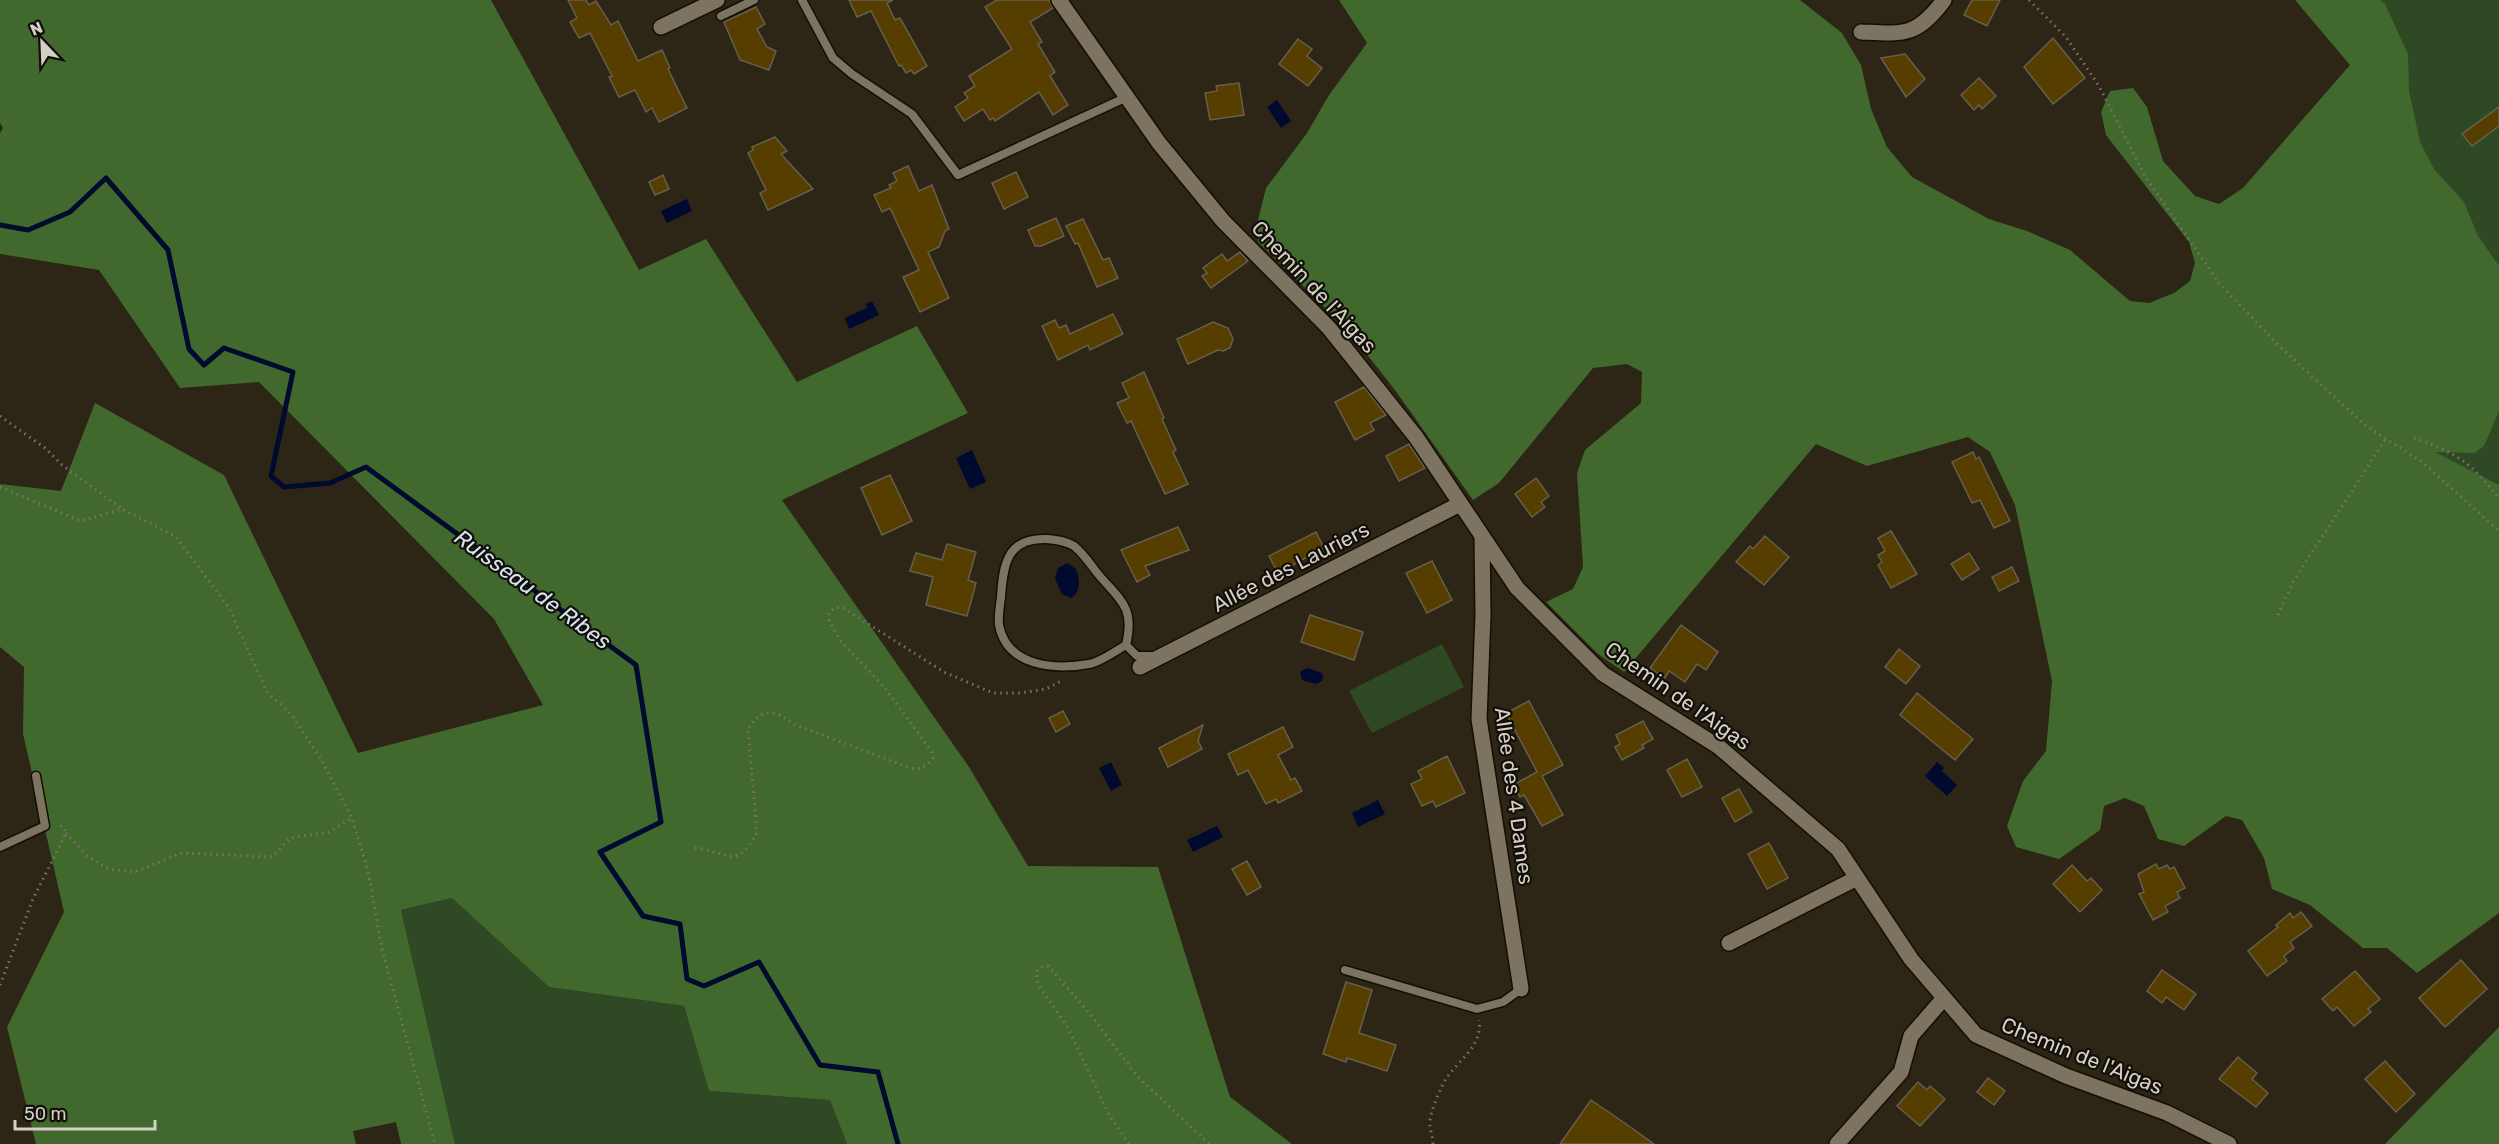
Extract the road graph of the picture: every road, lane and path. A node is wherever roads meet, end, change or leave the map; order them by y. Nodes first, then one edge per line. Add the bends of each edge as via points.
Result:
1 (717, 0) edge
2 (754, 0) edge
3 (802, 0) edge
4 (1059, 0) edge
5 (1944, 0) edge
6 (2029, 0) edge
7 (721, 16) dead end
8 (662, 27) dead end
9 (1861, 32) dead end
10 (1127, 97) junction
11 (0, 416) edge
12 (2414, 438) dead end
13 (2385, 440) junction
14 (0, 487) edge
15 (2499, 499) edge
16 (1461, 504) junction
17 (122, 509) junction
18 (2499, 531) edge
19 (1482, 536) junction
20 (2278, 615) dead end
21 (1126, 645) junction
22 (1160, 657) junction
23 (1140, 667) dead end
24 (1064, 679) dead end
25 (36, 776) dead end
26 (352, 819) junction
27 (45, 826) junction
28 (66, 833) junction
29 (0, 846) edge
30 (695, 848) dead end
31 (1857, 878) junction
32 (1729, 943) dead end
33 (1345, 970) dead end
34 (0, 985) edge
35 (1521, 989) joint
36 (1944, 998) junction
37 (1477, 1009) junction
38 (435, 1144) edge
39 (1129, 1144) edge
40 (1209, 1144) edge
41 (1433, 1144) edge
42 (1837, 1144) edge
43 (2229, 1144) edge

1 - 8 street
2 - 7 lane
3 - 10 lane via 833,58 912,114 958,175
4 - 10 street, Chemin de l'Aigas
5 - 9 street via 1923,24 1902,34
6 - 13 path via 2079,56 2099,86 2145,176 2219,283 2276,342
10 - 16 street, Chemin de l'Aigas via 1223,221 1329,328 1416,437
11 - 17 path
12 - 15 path via 2468,462
13 - 18 path via 2422,462
13 - 20 path via 2294,580
14 - 17 path via 81,521
16 - 19 street, Chemin de l'Aigas
16 - 22 street, Allée des Lauriers
17 - 26 path via 175,536 228,606 267,692 291,714 321,759
19 - 31 street, Chemin de l'Aigas via 1517,588 1603,674 1719,747 1838,849
19 - 35 street, Allée des 4 Dames via 1479,719
21 - 21 lane via 1130,627 1127,608 1075,547 1060,540 1042,539 1026,542 1011,552 1002,567 999,624 1008,645 1022,658 1039,665 1091,664
21 - 22 lane via 1137,656
22 - 23 street, Allée des Lauriers
24 - 30 path via 1046,689 993,693 944,672 843,608 834,608 829,621 840,640 884,687 933,758 919,770 910,768 793,724 780,713 764,713 754,718 747,729 757,833 737,857
25 - 27 lane
26 - 28 path via 329,832 290,838 272,857 182,853 134,872 109,869 87,856
26 - 38 path via 368,871 382,949
27 - 28 path via 56,823
27 - 29 lane
28 - 34 path via 33,899
31 - 32 street
31 - 36 street, Chemin de l'Aigas via 1911,959
33 - 37 lane
35 - 37 lane via 1503,1002
36 - 42 street via 1911,1036 1901,1072
36 - 43 street, Chemin de l'Aigas via 1976,1035 2066,1076 2167,1113
37 - 41 path via 1480,1032 1474,1047 1445,1081 1436,1101 1430,1122
39 - 40 path via 1109,1115 1068,1028 1038,984 1036,972 1042,966 1048,966 1090,1014 1137,1076

